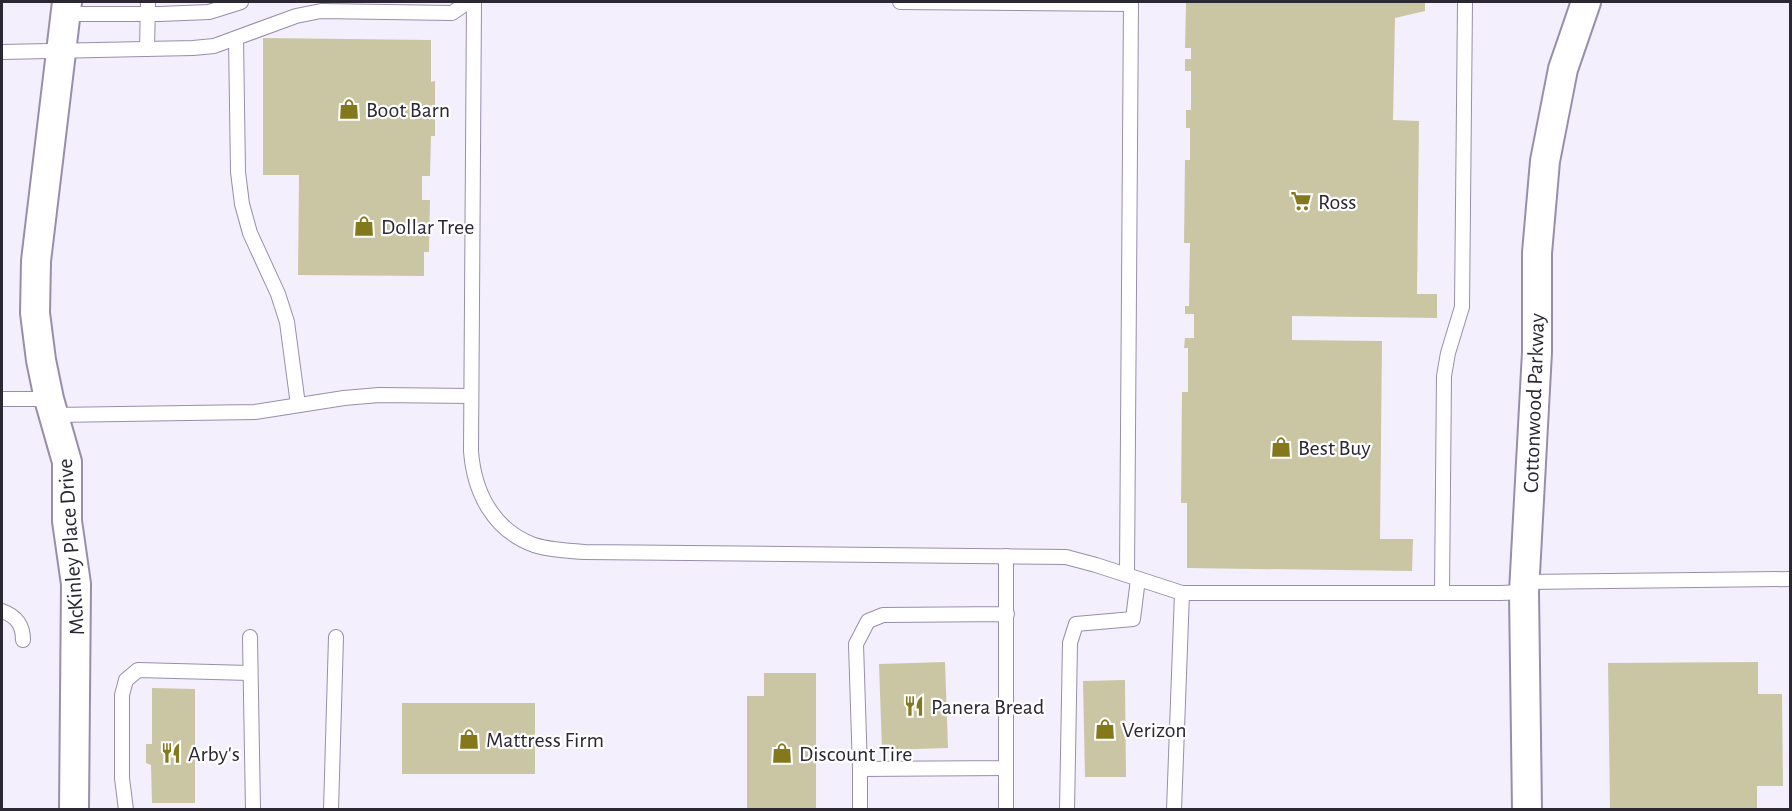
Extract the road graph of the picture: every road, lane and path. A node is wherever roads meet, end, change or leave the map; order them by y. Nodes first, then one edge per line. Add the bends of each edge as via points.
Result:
1 (241, 2) edge
2 (468, 2) edge
3 (474, 2) edge
4 (900, 2) edge
5 (1131, 2) edge
6 (1465, 2) edge
7 (1586, 2) edge
8 (66, 8) edge
9 (148, 8) edge
10 (236, 39) junction
11 (147, 49) junction
12 (60, 51) junction
13 (2, 52) edge
14 (471, 396) junction
15 (2, 399) edge
16 (298, 405) junction
17 (51, 407) junction
18 (1006, 556) junction
19 (1132, 577) junction
20 (1791, 579) edge
21 (1525, 586) junction
22 (1182, 593) junction
23 (1442, 593) junction
24 (2, 610) edge
25 (1007, 614) junction
26 (250, 637) dead end
27 (336, 637) dead end
28 (23, 640) dead end
29 (250, 673) junction
30 (1006, 768) junction
31 (860, 769) junction
32 (74, 810) edge
33 (126, 810) edge
34 (254, 810) edge
35 (331, 810) edge
36 (860, 810) edge
37 (1006, 810) edge
38 (1067, 810) edge
39 (1174, 810) edge
40 (1527, 810) edge

1 - 9 lane via 209,12
2 - 10 lane via 452,13 321,11 296,16
3 - 14 lane
4 - 5 lane
5 - 19 lane
6 - 23 lane via 1462,307 1444,376
7 - 21 street, Cottonwood Parkway via 1563,69 1545,161 1537,253 1537,352
8 - 9 lane
8 - 12 street, McKinley Place Drive
9 - 11 lane
10 - 11 lane via 214,46
10 - 16 lane via 242,204 287,322
11 - 12 lane
12 - 13 lane
12 - 17 street, McKinley Place Drive via 36,261 35,313
14 - 16 lane via 379,395
14 - 18 lane via 472,467 483,501 497,521 533,544 585,552
15 - 17 lane
16 - 17 lane via 255,412
17 - 32 street, McKinley Place Drive via 67,462 67,521 76,584
18 - 19 lane via 1066,557
18 - 25 lane
19 - 22 lane
19 - 38 lane via 1133,619 1076,624 1070,643
20 - 21 lane
21 - 23 lane
21 - 40 street, Cottonwood Parkway
22 - 23 lane
22 - 39 lane
24 - 28 lane via 19,621
25 - 30 lane
25 - 31 lane via 883,615 868,621 856,644
26 - 29 lane
27 - 35 lane
29 - 33 lane via 138,670 126,680 121,747
29 - 34 lane
30 - 31 lane
30 - 37 lane
31 - 36 lane

